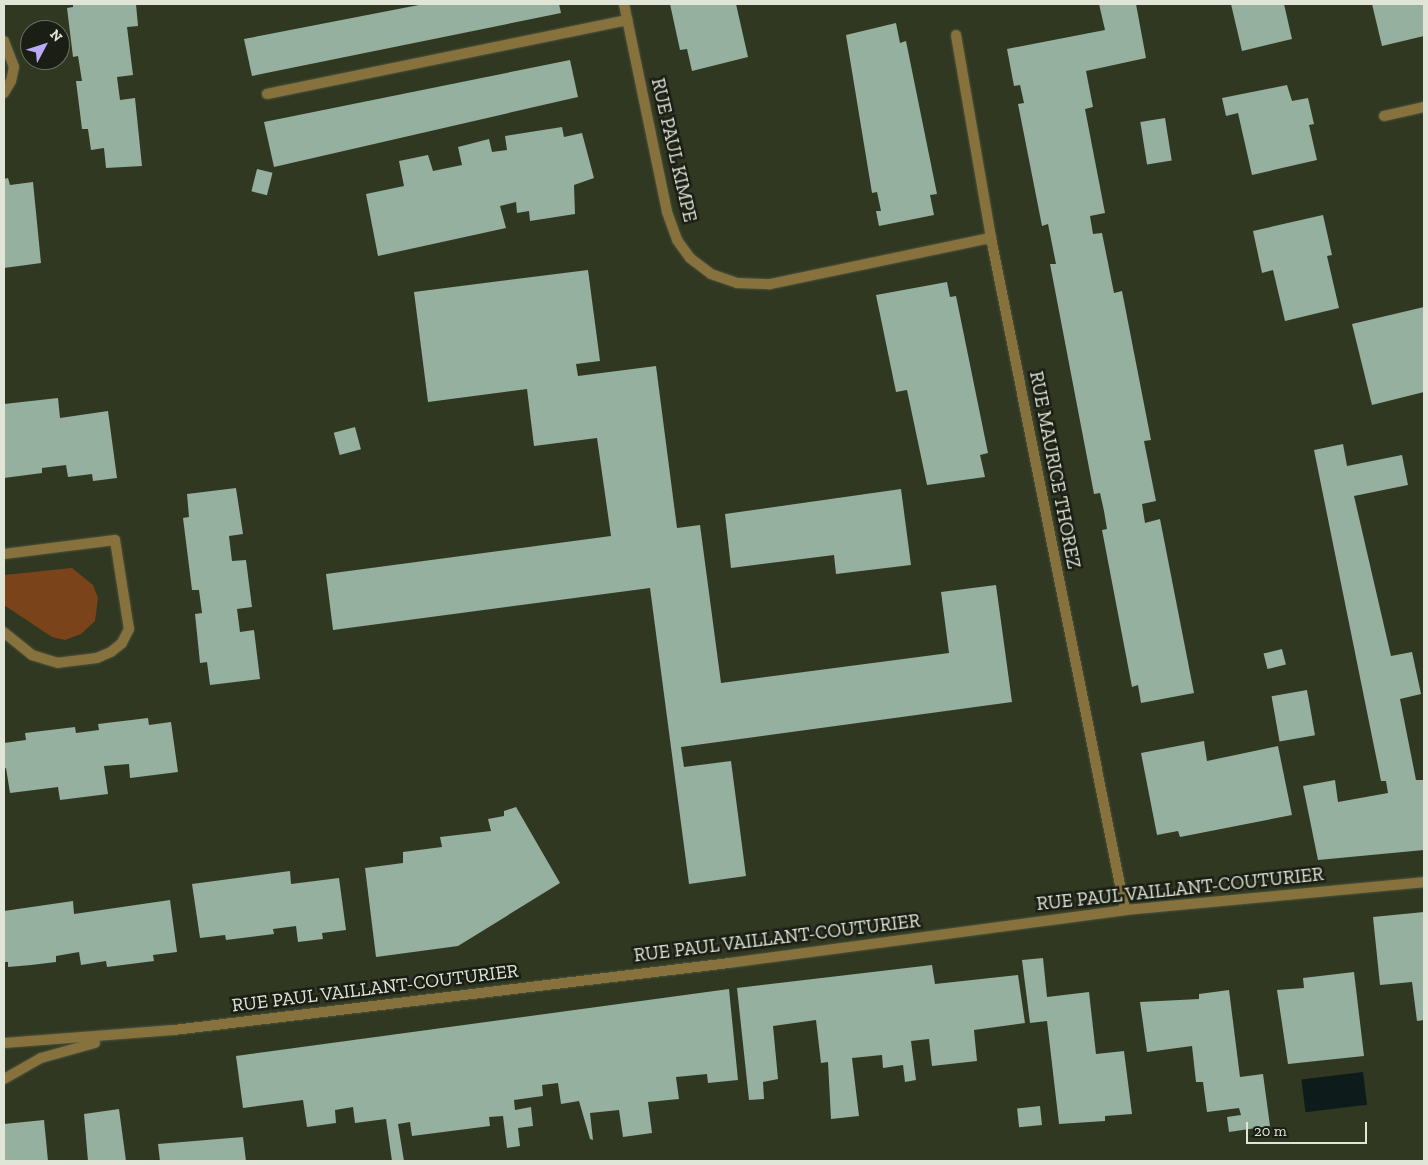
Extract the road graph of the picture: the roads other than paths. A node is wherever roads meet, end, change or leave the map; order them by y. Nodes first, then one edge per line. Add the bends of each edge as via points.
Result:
1 (624, 4) edge
2 (627, 20) junction
3 (956, 35) dead end
4 (4, 42) edge
5 (4, 93) edge
6 (267, 94) dead end
7 (1424, 107) edge
8 (1384, 116) dead end
9 (991, 238) junction
10 (4, 554) edge
11 (4, 632) edge
12 (1424, 882) edge
13 (1125, 910) junction
14 (135, 1034) junction
15 (4, 1043) edge
16 (4, 1079) edge

1 - 2 street, RUE PAUL KIMPE
2 - 6 street
2 - 9 street, RUE PAUL KIMPE via 667,212 677,240 690,258 711,274 737,283 770,284
3 - 9 street, RUE MAURICE THOREZ
4 - 5 street via 14,66
7 - 8 street
9 - 13 street, RUE MAURICE THOREZ
10 - 11 street via 114,540 128,629 122,643 111,652 97,658 58,663 32,655
12 - 13 street, RUE PAUL VAILLANT-COUTURIER
13 - 14 street, RUE PAUL VAILLANT-COUTURIER via 710,965
14 - 15 street, RUE PAUL VAILLANT-COUTURIER
14 - 16 street, RUE PAUL VAILLANT-COUTURIER via 41,1058

